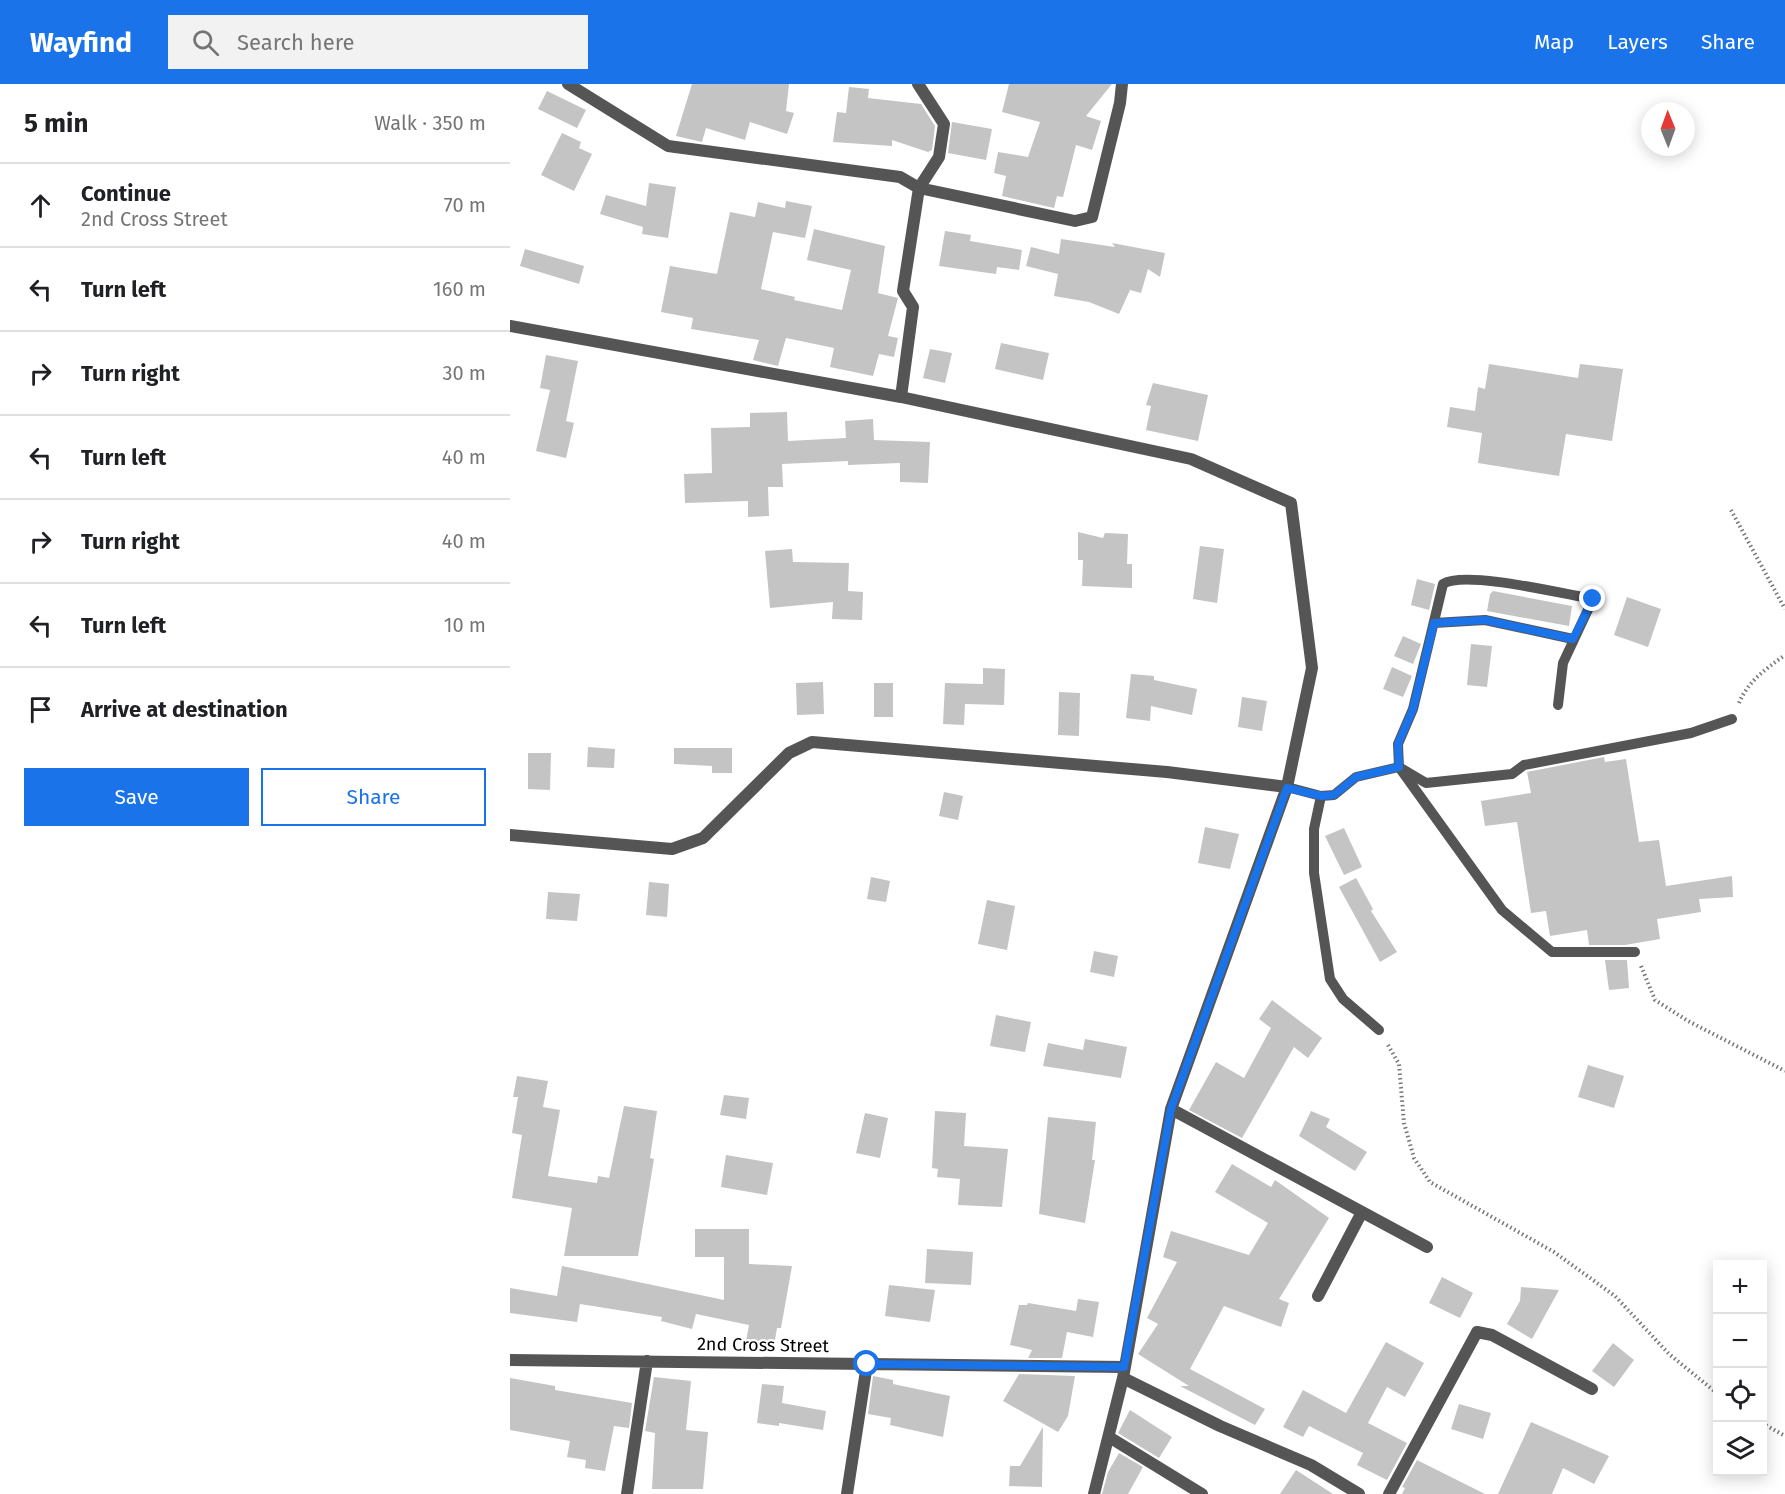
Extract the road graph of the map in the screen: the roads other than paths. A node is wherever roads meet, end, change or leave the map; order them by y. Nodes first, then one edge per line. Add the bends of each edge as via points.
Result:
1 (568, 84) edge
2 (918, 84) edge
3 (1122, 84) edge
4 (919, 188) junction
5 (510, 326) edge
6 (901, 397) junction
7 (1434, 623) junction
8 (1573, 639) junction
9 (1558, 705) dead end
10 (1732, 719) road end
11 (1399, 767) junction
12 (1287, 788) junction
13 (1322, 796) junction
14 (510, 835) edge
15 (1635, 952) road end
16 (1378, 1030) road end
17 (1171, 1109) junction
18 (1362, 1212) junction
19 (1427, 1247) dead end
20 (1318, 1296) dead end
21 (510, 1360) edge
22 (646, 1361) junction
23 (867, 1364) junction
24 (1124, 1372) junction
25 (1592, 1389) dead end
26 (1109, 1437) junction
27 (627, 1494) edge
28 (847, 1494) edge
29 (1094, 1494) edge
30 (1202, 1494) edge
31 (1359, 1494) edge
32 (1389, 1494) edge

1 - 4 street via 668,146 900,177
2 - 4 street via 944,124 939,157
3 - 4 street via 1092,217 1076,221
4 - 6 street via 903,291 913,307
5 - 6 street
6 - 12 street via 1191,459 1291,503 1312,668
7 - 8 lane via 1485,620
7 - 8 lane via 1443,584 1450,579 1474,579 1593,599
7 - 11 lane via 1413,709 1398,744
8 - 9 lane via 1563,663
10 - 11 lane via 1691,733 1524,765 1512,774 1426,783
11 - 13 lane via 1356,777 1334,795
11 - 15 lane via 1502,910 1551,952
12 - 13 lane
12 - 14 street via 1167,772 812,742 789,753 703,838 672,849
12 - 17 street
13 - 16 lane via 1314,828 1314,873 1330,979 1343,999
17 - 18 street
17 - 24 street
18 - 19 street
18 - 20 street
21 - 22 street, 2nd Cross Street
22 - 23 street, 2nd Cross Street
22 - 27 street
23 - 24 street, 2nd Cross Street
23 - 28 street
24 - 26 street
24 - 31 street via 1220,1426 1311,1465
25 - 32 street via 1492,1335 1477,1332
26 - 29 street
26 - 30 street

